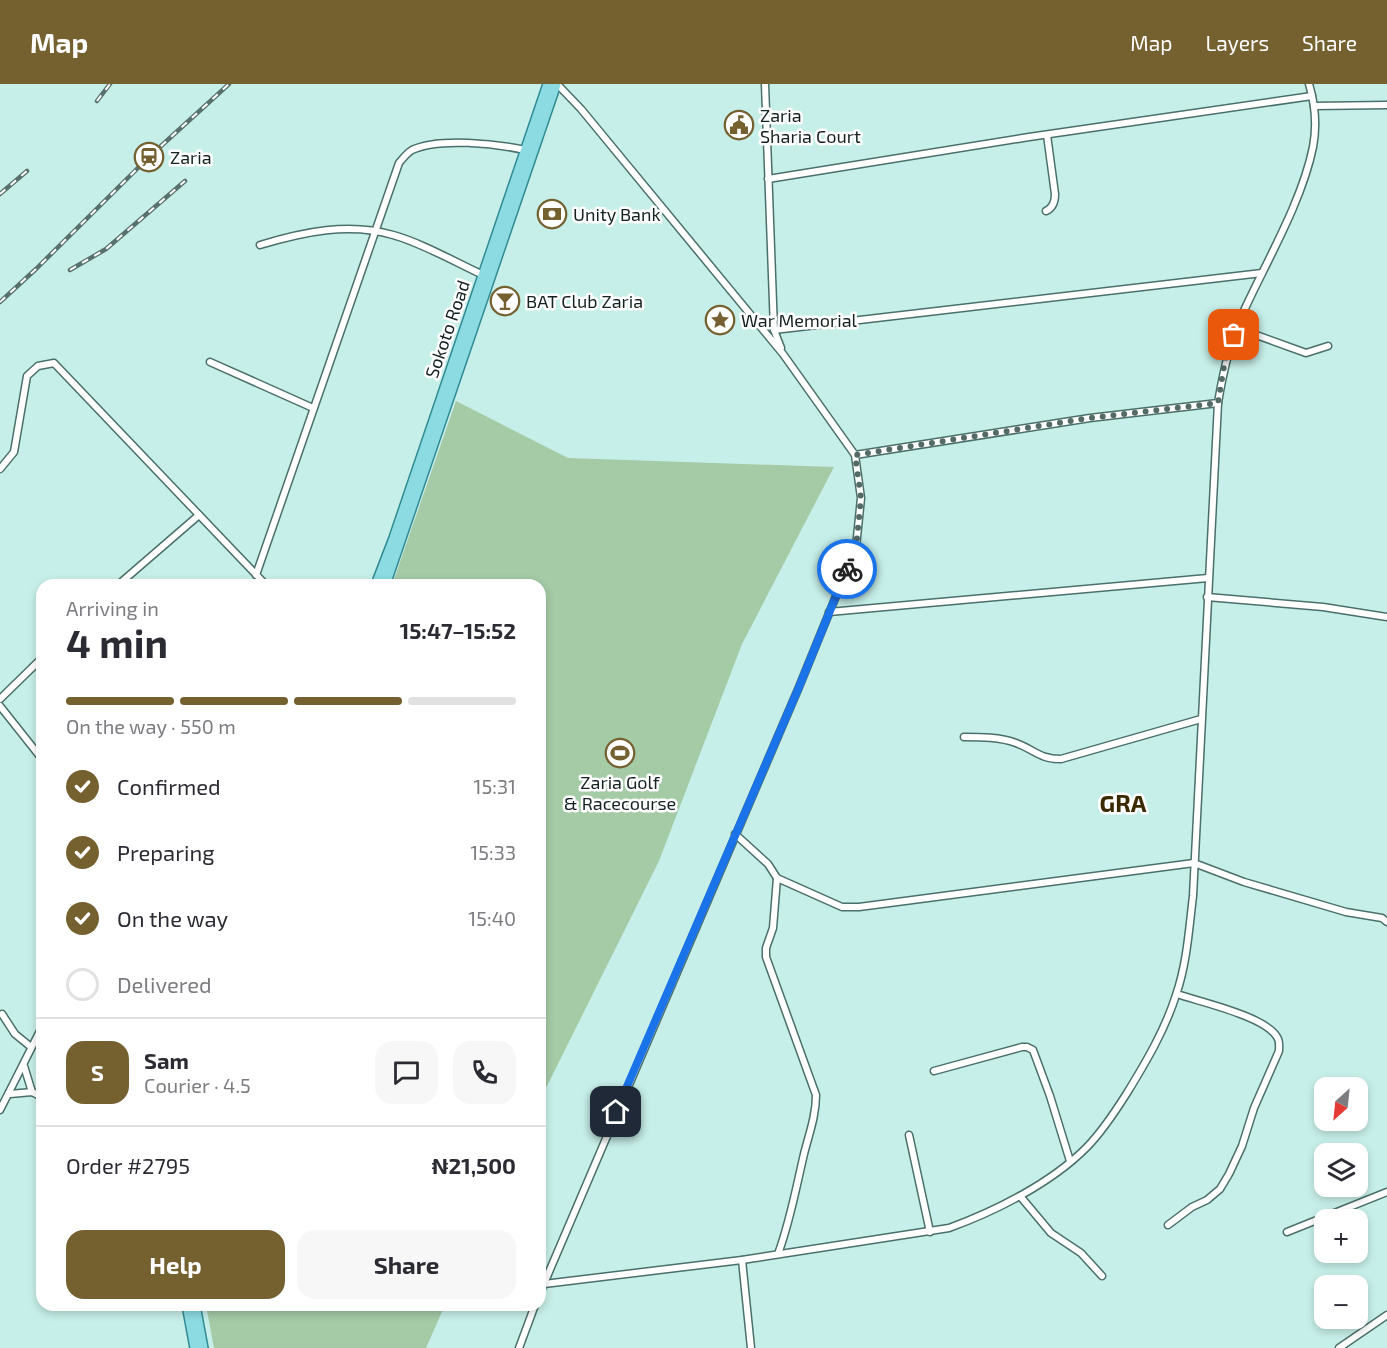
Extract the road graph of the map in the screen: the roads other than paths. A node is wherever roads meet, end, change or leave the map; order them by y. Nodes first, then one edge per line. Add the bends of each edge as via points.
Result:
1 (548, 84) edge
2 (557, 84) edge
3 (766, 84) edge
4 (1309, 84) edge
5 (1312, 96) junction
6 (1387, 105) edge
7 (1314, 106) junction
8 (1047, 135) junction
9 (525, 150) junction
10 (768, 179) junction
11 (1046, 211) dead end
12 (375, 231) junction
13 (260, 245) dead end
14 (1262, 273) junction
15 (483, 275) junction
16 (1237, 328) junction
17 (774, 330) junction
18 (1328, 346) dead end
19 (783, 354) junction
20 (210, 362) dead end
21 (1218, 403) junction
22 (313, 408) junction
23 (855, 455) junction
24 (0, 469) edge
25 (199, 515) junction
26 (256, 574) junction
27 (1208, 578) junction
28 (124, 579) edge
29 (261, 579) edge
30 (378, 579) edge
31 (387, 579) edge
32 (1207, 597) junction
33 (829, 612) junction
34 (1387, 617) edge
35 (36, 664) edge
36 (0, 699) edge
37 (0, 706) edge
38 (3, 713) edge
39 (1201, 718) junction
40 (964, 737) dead end
41 (36, 752) edge
42 (735, 834) junction
43 (1194, 863) junction
44 (777, 878) junction
45 (1387, 922) edge
46 (1177, 994) junction
47 (2, 1014) dead end
48 (36, 1038) edge
49 (31, 1047) junction
50 (24, 1066) junction
51 (934, 1071) dead end
52 (32, 1092) junction
53 (10, 1094) junction
54 (36, 1094) edge
55 (0, 1110) edge
56 (909, 1135) dead end
57 (1070, 1161) junction
58 (1387, 1192) edge
59 (1020, 1196) junction
60 (1168, 1225) dead end
61 (930, 1232) junction
62 (1287, 1232) dead end
63 (778, 1254) junction
64 (742, 1260) junction
65 (1102, 1276) dead end
66 (546, 1277) edge
67 (546, 1284) edge
68 (188, 1311) edge
69 (196, 1311) edge
70 (533, 1311) edge
71 (1387, 1315) edge
72 (195, 1348) edge
73 (203, 1348) edge
74 (519, 1348) edge
75 (751, 1348) edge
76 (1339, 1348) edge

1 - 9 main road, Sokoto Road
2 - 19 street
2 - 31 main road, Sokoto Road
3 - 10 street
4 - 5 street
5 - 7 street
5 - 8 street
6 - 7 street
7 - 14 street via 1314,146
8 - 10 street
8 - 11 street via 1055,198
9 - 12 street via 464,142 410,151 399,163
9 - 15 main road, Sokoto Road
10 - 17 street
12 - 13 street via 322,229
12 - 15 street via 394,235
12 - 22 street
14 - 16 street
14 - 17 street
15 - 30 main road, Sokoto Road
16 - 18 street via 1306,353
16 - 21 street via 1225,360
17 - 19 street
19 - 23 street
20 - 22 street
21 - 23 street via 1090,418
21 - 27 street
22 - 26 street
23 - 33 street via 861,498 856,548
24 - 25 street via 14,452 27,376 38,366 54,363
25 - 26 street
25 - 28 street
26 - 29 street
27 - 32 street
27 - 33 street
32 - 34 street
32 - 39 street
33 - 42 street
35 - 36 street
37 - 38 street
38 - 41 street
39 - 40 street via 1061,759 1042,757 1005,740
39 - 43 street
42 - 44 street via 768,864
42 - 66 street
43 - 44 street via 859,908 842,907
43 - 45 street via 1244,882
43 - 46 street via 1188,941
44 - 63 street via 766,957 816,1095 815,1115
46 - 57 street via 1145,1064 1113,1115 1087,1148
46 - 60 street via 1261,1023 1280,1041 1242,1146 1220,1189
47 - 49 street via 15,1034
48 - 49 street
49 - 50 street
50 - 52 street
50 - 53 street
51 - 57 street via 1030,1048
52 - 53 street
52 - 54 street
53 - 55 street
56 - 61 street
57 - 59 street
58 - 62 street
59 - 61 street via 967,1222
59 - 65 street via 1050,1233 1081,1253
61 - 63 street
63 - 64 street
64 - 67 street
64 - 75 street
68 - 72 main road
69 - 73 main road
70 - 74 street
71 - 76 street

